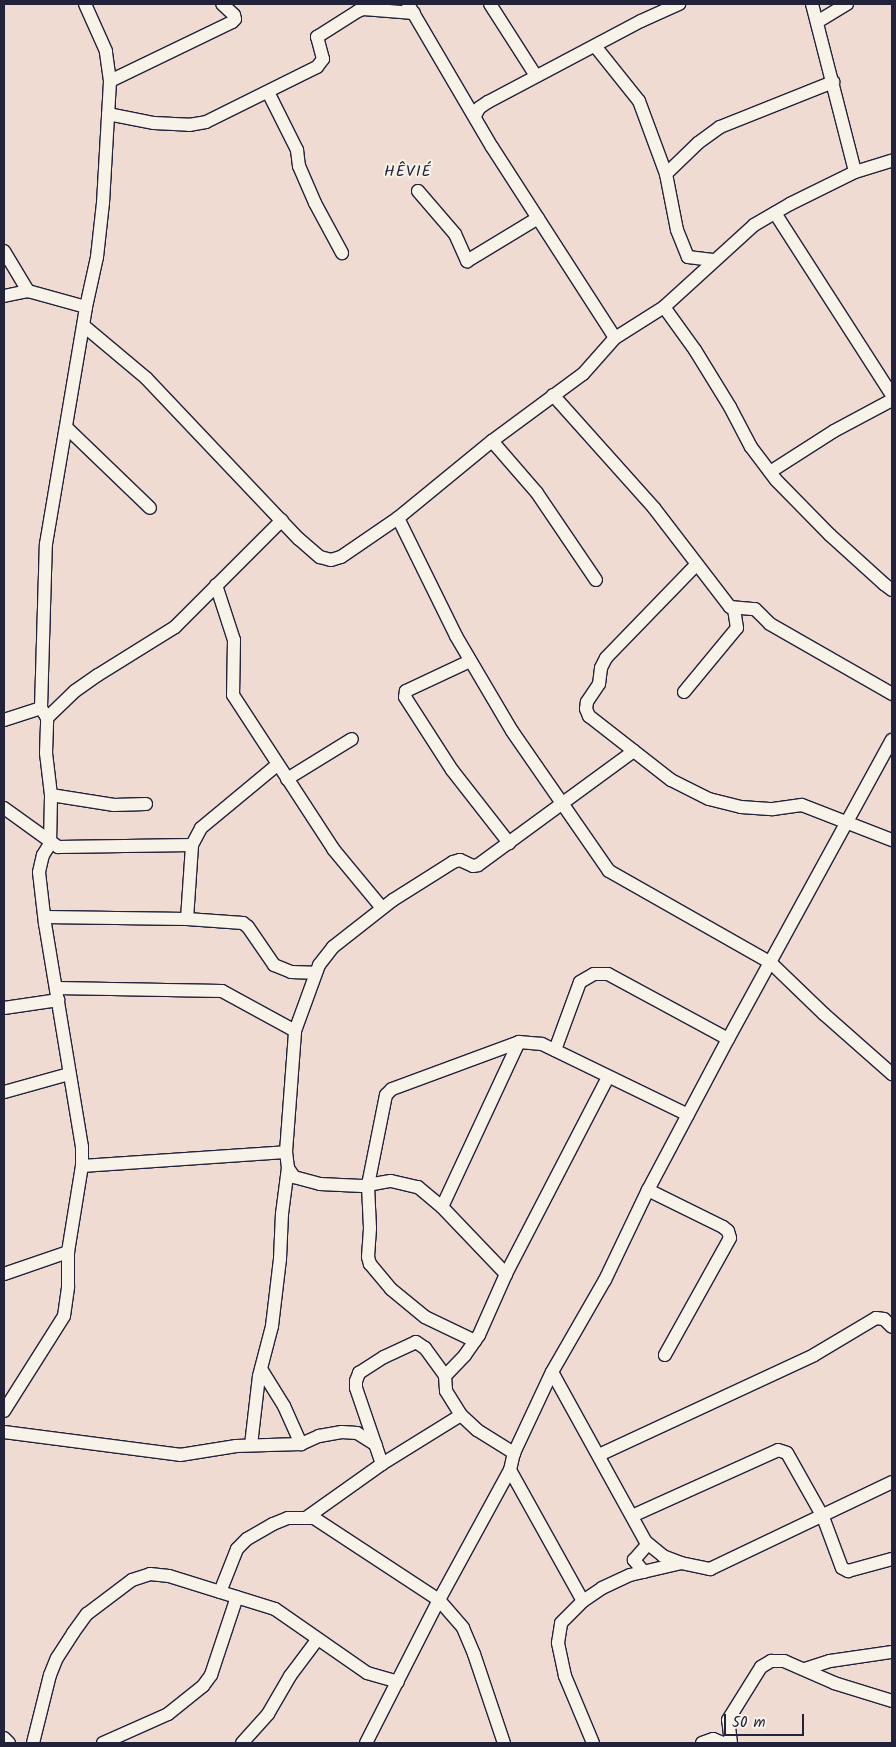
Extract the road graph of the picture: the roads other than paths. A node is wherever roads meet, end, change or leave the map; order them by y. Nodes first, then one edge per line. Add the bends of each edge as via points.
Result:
1 (85, 4) edge
2 (222, 4) edge
3 (490, 4) edge
4 (679, 4) edge
5 (812, 4) edge
6 (847, 4) edge
7 (411, 8) edge
8 (817, 22) junction
9 (595, 46) junction
10 (536, 76) junction
11 (110, 81) junction
12 (833, 82) junction
13 (268, 92) junction
14 (108, 114) junction
15 (475, 116) junction
16 (892, 160) edge
17 (855, 172) junction
18 (666, 174) junction
19 (418, 191) dead end
20 (776, 213) junction
21 (538, 218) junction
22 (4, 251) edge
23 (342, 253) dead end
24 (714, 260) junction
25 (28, 291) junction
26 (4, 296) edge
27 (86, 307) junction
28 (664, 307) junction
29 (84, 326) junction
30 (616, 338) junction
31 (552, 395) junction
32 (892, 395) edge
33 (892, 400) edge
34 (67, 428) junction
35 (492, 441) junction
36 (770, 472) junction
37 (150, 508) dead end
38 (398, 518) junction
39 (282, 520) junction
40 (696, 565) junction
41 (596, 580) dead end
42 (216, 585) junction
43 (892, 590) edge
44 (734, 608) junction
45 (470, 661) junction
46 (684, 692) dead end
47 (892, 694) edge
48 (44, 713) junction
49 (4, 720) edge
50 (352, 739) dead end
51 (892, 740) edge
52 (634, 751) junction
53 (277, 765) junction
54 (287, 779) junction
55 (51, 795) junction
56 (146, 804) dead end
57 (563, 804) junction
58 (4, 808) edge
59 (847, 822) junction
60 (892, 840) edge
61 (509, 843) junction
62 (50, 844) junction
63 (192, 845) junction
64 (382, 908) junction
65 (44, 917) junction
66 (187, 919) junction
67 (771, 963) junction
68 (314, 973) junction
69 (57, 994) junction
70 (4, 1008) edge
71 (295, 1032) junction
72 (728, 1039) junction
73 (519, 1042) junction
74 (555, 1050) junction
75 (891, 1069) edge
76 (69, 1074) junction
77 (608, 1077) junction
78 (4, 1092) edge
79 (688, 1115) junction
80 (286, 1152) junction
81 (82, 1166) junction
82 (288, 1168) junction
83 (368, 1185) junction
84 (648, 1190) junction
85 (442, 1207) junction
86 (68, 1252) junction
87 (4, 1274) edge
88 (506, 1274) junction
89 (892, 1327) edge
90 (475, 1341) junction
91 (665, 1355) dead end
92 (261, 1369) junction
93 (552, 1372) junction
94 (445, 1376) junction
95 (4, 1411) edge
96 (461, 1415) junction
97 (4, 1432) edge
98 (301, 1444) junction
99 (251, 1445) junction
100 (376, 1445) junction
101 (514, 1453) junction
102 (599, 1455) junction
103 (382, 1464) junction
104 (510, 1470) junction
105 (892, 1482) edge
106 (632, 1516) junction
107 (823, 1517) junction
108 (306, 1518) junction
109 (648, 1544) junction
110 (892, 1559) edge
111 (682, 1563) junction
112 (644, 1572) junction
113 (220, 1592) junction
114 (237, 1597) junction
115 (440, 1600) junction
116 (583, 1601) junction
117 (317, 1640) junction
118 (892, 1652) edge
119 (805, 1669) junction
120 (398, 1682) junction
121 (892, 1701) edge
122 (4, 1738) edge
123 (9, 1743) edge
124 (33, 1743) edge
125 (104, 1743) edge
126 (242, 1743) edge
127 (366, 1743) edge
128 (504, 1743) edge
129 (593, 1743) edge
130 (702, 1743) edge
131 (723, 1743) edge
132 (731, 1743) edge

1 - 11 street via 106,51
2 - 11 street via 234,14 232,22
3 - 10 street
4 - 9 street via 641,20
5 - 8 street
6 - 8 street
7 - 13 street via 358,11 317,37 323,59 317,67
7 - 15 street via 449,78
8 - 12 street
9 - 10 street
9 - 18 street via 635,94
10 - 15 street via 488,102 479,108
11 - 14 street
12 - 17 street
12 - 18 street via 720,127
13 - 14 street via 206,122 189,125 154,123
13 - 23 street via 297,150 299,166 315,203
14 - 27 street via 103,204 97,256
15 - 21 street
16 - 17 street
17 - 20 street
18 - 24 street via 678,230 688,257
19 - 21 street via 455,234 467,261
20 - 24 street via 754,225
20 - 32 street
21 - 30 street
22 - 25 street
24 - 28 street
25 - 26 street
25 - 27 street
27 - 29 street
28 - 30 street
28 - 36 street via 705,366 750,448
29 - 34 street
29 - 39 street via 146,378
30 - 31 street via 584,374
31 - 35 street
31 - 40 street via 654,508
33 - 36 street via 834,431
34 - 37 street
34 - 48 street via 46,544
35 - 38 street
35 - 41 street via 537,493
36 - 43 street via 830,535
38 - 39 street via 341,557 331,560 320,557
38 - 45 street
39 - 42 street
40 - 44 street via 726,603
40 - 52 street via 606,658 599,684 586,702 589,716
42 - 48 street via 175,626
42 - 53 street via 234,640 232,691
44 - 46 street via 737,628
44 - 47 street via 756,609 770,624
45 - 57 street via 512,731
45 - 61 street via 406,691 405,697 452,770
48 - 49 street
48 - 55 street
50 - 54 street
51 - 59 street
52 - 57 street
52 - 59 street via 671,780 709,799 741,807 773,809 802,805
53 - 54 street
53 - 63 street via 209,820
54 - 64 street via 334,850
55 - 56 street via 114,805
55 - 62 street
57 - 61 street
57 - 67 street via 608,871
58 - 62 street
59 - 60 street
59 - 67 street
61 - 64 street via 478,865 460,860 453,862
62 - 63 street via 63,848
62 - 65 street via 42,855 39,872
63 - 66 street
64 - 68 street via 333,947
65 - 66 street
65 - 69 street
66 - 68 street via 243,923 274,965 291,972
67 - 72 street
67 - 75 street via 824,1014
68 - 71 street
69 - 70 street
69 - 71 street via 222,991
69 - 76 street
71 - 80 street
72 - 74 street via 608,974 594,974 580,982
72 - 79 street
73 - 74 street via 542,1044
73 - 83 street via 392,1089 386,1095
73 - 85 street
74 - 77 street
76 - 78 street
76 - 81 street via 82,1147
77 - 79 street
77 - 88 street
79 - 84 street
80 - 81 street
80 - 82 street
81 - 86 street
82 - 83 street via 294,1177 304,1181
82 - 92 street via 272,1326
83 - 85 street via 391,1181 418,1187
83 - 90 street via 370,1264 391,1289 425,1317
84 - 91 street via 724,1227 730,1238
84 - 93 street via 605,1280
85 - 88 street
86 - 87 street
86 - 95 street via 64,1316
88 - 90 street
89 - 102 street via 884,1319 876,1318 814,1356
90 - 94 street
92 - 98 street via 284,1406
92 - 99 street
93 - 101 street
93 - 102 street
94 - 96 street via 446,1391
94 - 100 street via 425,1348 416,1342 359,1373 356,1388
96 - 101 street via 476,1430
96 - 103 street
97 - 99 street via 180,1455
98 - 99 street
98 - 100 street via 319,1436 350,1432
100 - 103 street
101 - 104 street
102 - 106 street
103 - 108 street
104 - 115 street
104 - 116 street
105 - 107 street
106 - 107 street via 778,1450 787,1453
106 - 109 street
107 - 110 street via 842,1568 848,1571
107 - 111 street via 710,1569
108 - 113 street via 288,1518 247,1539 237,1549
108 - 115 street via 314,1518
109 - 111 street via 663,1556
109 - 112 street via 634,1560
111 - 112 street
112 - 116 street via 602,1588
113 - 114 street
113 - 124 street via 168,1576 150,1574 132,1580 87,1614 50,1675
114 - 117 street via 290,1617
114 - 125 street via 212,1675 203,1686 168,1714
115 - 120 street
115 - 128 street via 463,1628
116 - 129 street via 561,1623 558,1643 565,1676
117 - 120 street via 367,1673
117 - 126 street via 290,1676 268,1714
118 - 119 street via 830,1661
119 - 121 street via 834,1683
119 - 132 street via 784,1661 771,1661 761,1667 728,1720
120 - 127 street
122 - 123 street
130 - 131 street via 713,1739

